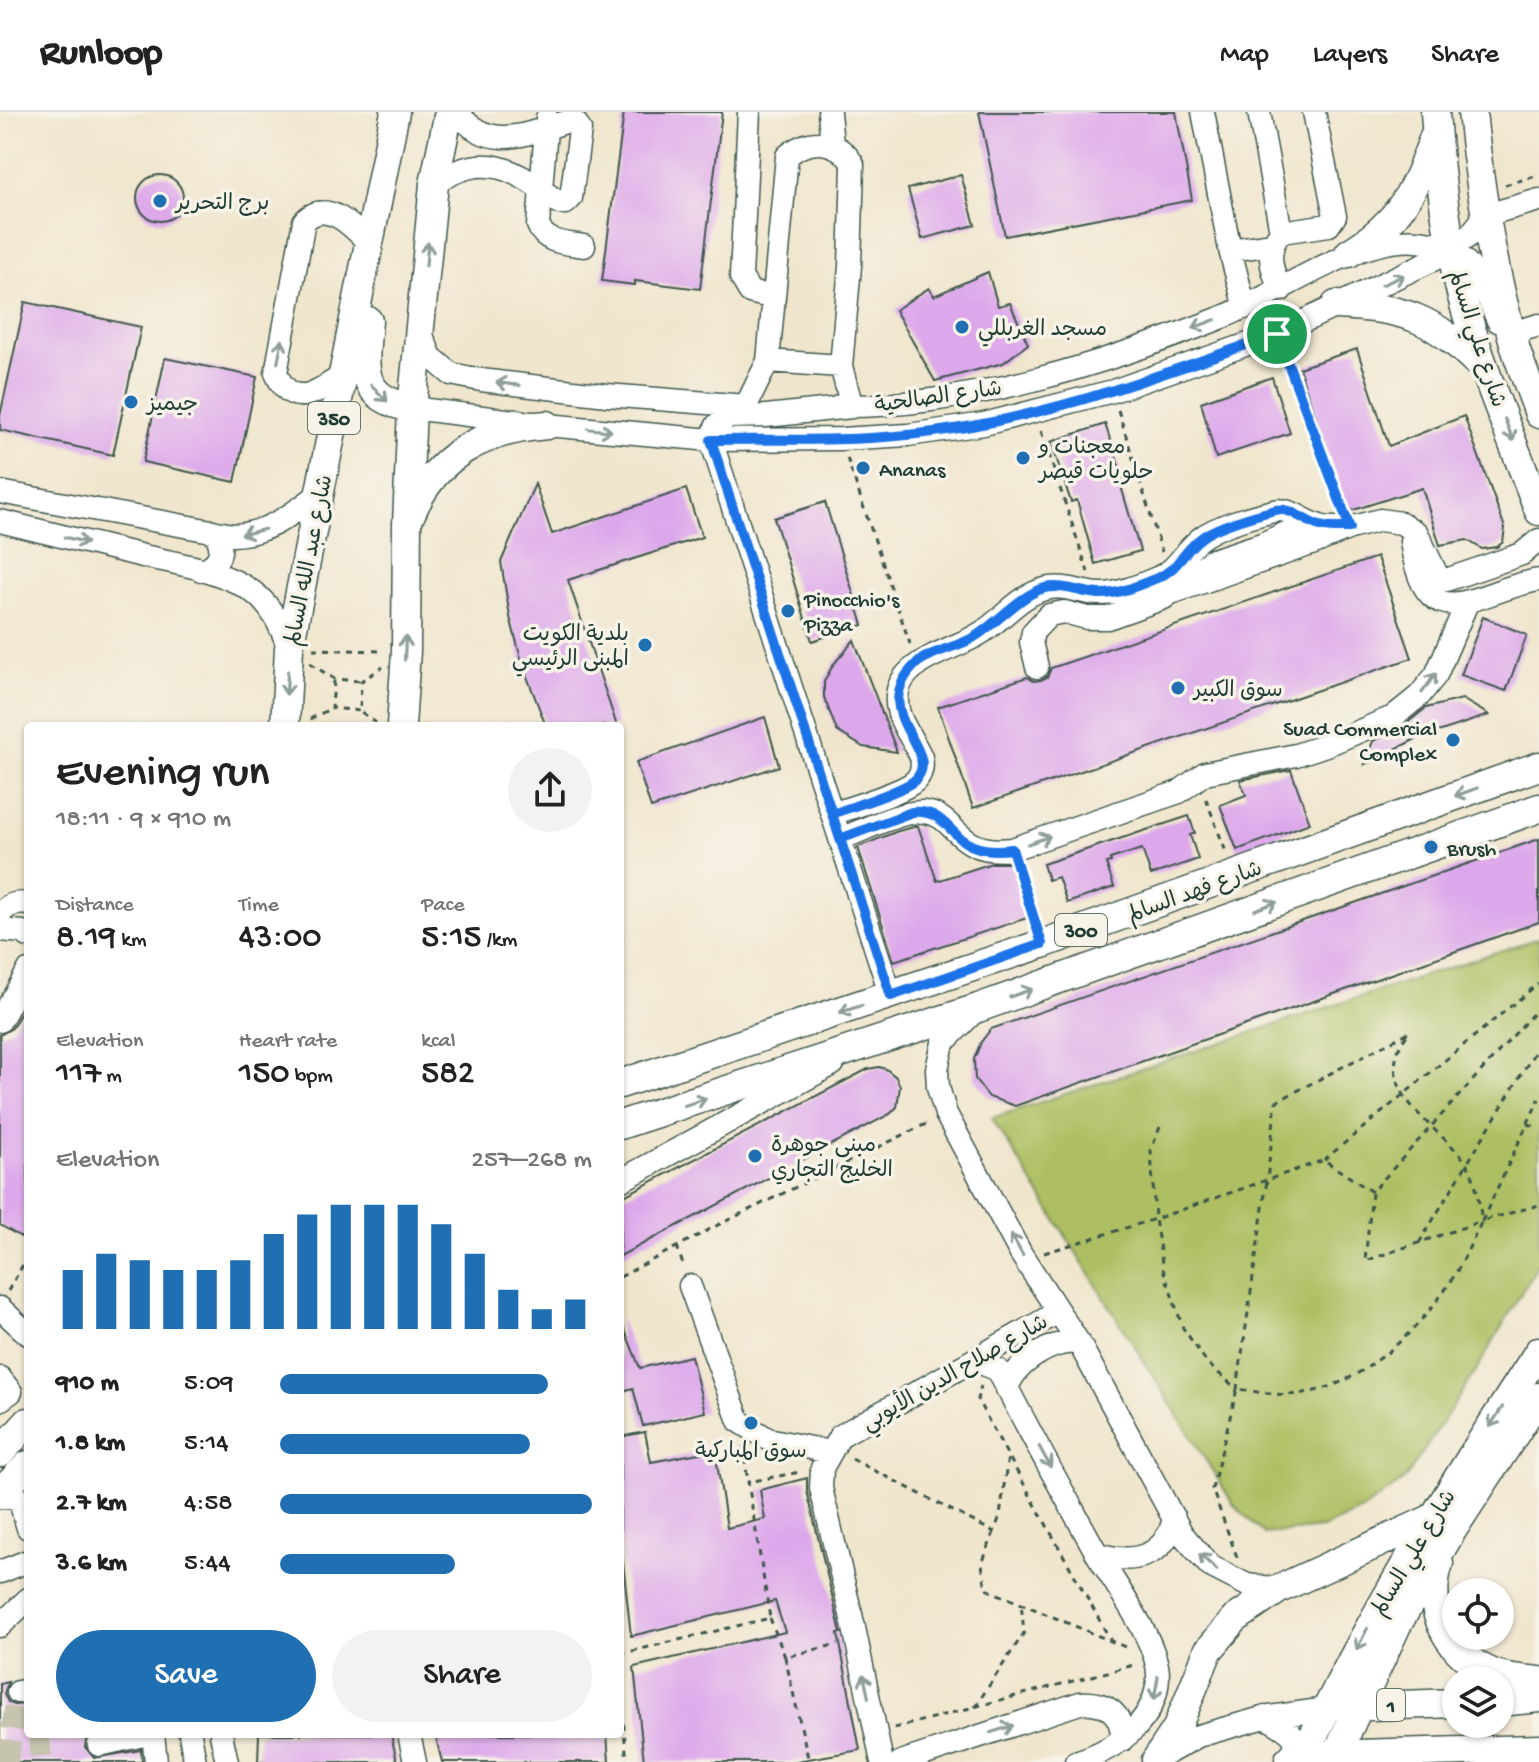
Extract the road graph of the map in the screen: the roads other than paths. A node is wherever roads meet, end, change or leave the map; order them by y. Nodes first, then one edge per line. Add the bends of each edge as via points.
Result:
1 (428, 112) edge
2 (449, 112) edge
3 (457, 112) edge
4 (749, 112) edge
5 (829, 112) edge
6 (1203, 112) edge
7 (1259, 112) edge
8 (1314, 112) edge
9 (1472, 112) edge
10 (394, 119) edge
11 (547, 120) edge
12 (1436, 121) edge
13 (832, 145) junction
14 (436, 171) junction
15 (540, 188) junction
16 (1539, 200) edge
17 (1484, 204) junction
18 (1277, 238) junction
19 (369, 243) junction
20 (584, 246) dead end
21 (1452, 249) junction
22 (1230, 250) junction
23 (1349, 253) junction
24 (1281, 290) junction
25 (774, 292) junction
26 (1336, 305) junction
27 (1245, 308) junction
28 (420, 331) junction
29 (1522, 336) edge
30 (768, 361) junction
31 (841, 366) junction
32 (1487, 372) junction
33 (343, 375) junction
34 (746, 406) junction
35 (852, 407) junction
36 (412, 408) junction
37 (1539, 414) edge
38 (547, 425) junction
39 (711, 440) junction
40 (0, 492) edge
41 (319, 494) junction
42 (1539, 511) edge
43 (0, 521) edge
44 (407, 524) junction
45 (1410, 527) junction
46 (1350, 528) junction
47 (213, 531) junction
48 (1539, 540) edge
49 (201, 570) junction
50 (1539, 580) edge
51 (1171, 582) junction
52 (1467, 603) junction
53 (289, 648) junction
54 (1037, 667) dead end
55 (296, 722) edge
56 (401, 722) edge
57 (1539, 766) edge
58 (1539, 808) edge
59 (832, 814) junction
60 (840, 839) junction
61 (24, 904) edge
62 (0, 915) edge
63 (0, 930) edge
64 (24, 933) edge
65 (24, 978) edge
66 (891, 996) junction
67 (978, 1008) junction
68 (0, 1021) edge
69 (869, 1044) junction
70 (624, 1083) edge
71 (624, 1124) edge
72 (624, 1179) edge
73 (690, 1286) dead end
74 (4, 1300) edge
75 (1058, 1312) junction
76 (24, 1328) edge
77 (1079, 1343) junction
78 (1539, 1351) edge
79 (982, 1362) junction
80 (0, 1378) edge
81 (1007, 1389) junction
82 (1539, 1397) edge
83 (0, 1400) edge
84 (24, 1426) edge
85 (0, 1453) edge
86 (827, 1456) junction
87 (24, 1469) edge
88 (0, 1495) edge
89 (24, 1511) edge
90 (1174, 1518) junction
91 (1443, 1523) junction
92 (1098, 1554) junction
93 (24, 1563) edge
94 (0, 1572) edge
95 (1279, 1589) junction
96 (24, 1603) edge
97 (0, 1626) edge
98 (1539, 1681) edge
99 (1539, 1698) edge
100 (1514, 1701) edge
101 (1442, 1703) edge
102 (1359, 1706) junction
103 (1327, 1709) junction
104 (1265, 1717) junction
105 (135, 1738) edge
106 (152, 1738) edge
107 (191, 1738) edge
108 (222, 1738) edge
109 (410, 1738) edge
110 (1122, 1740) junction
111 (99, 1747) edge
112 (1539, 1749) edge
113 (1507, 1751) junction
114 (1539, 1756) edge
115 (1335, 1758) edge
116 (1289, 1760) edge
117 (1153, 1761) edge
118 (156, 1762) edge
119 (195, 1762) edge
120 (227, 1762) edge
121 (415, 1762) edge
122 (882, 1762) edge
123 (901, 1762) edge
124 (1076, 1762) edge

1 - 14 main road
2 - 14 main road
3 - 11 street via 476,129 511,138
4 - 25 street via 741,277 750,292
5 - 13 street
6 - 22 street
7 - 18 street
8 - 18 street via 1335,216 1329,225
9 - 17 main road, شارع علي السالم
10 - 19 main road, شارع عبد الله السالم / 350
10 -> 36 main road via 371,282 366,375 379,397
11 - 15 street
11 - 15 street via 576,123 580,130 569,201 559,203
12 - 21 main road, شارع علي السالم
12 - 23 main road via 1406,202
13 - 25 street via 808,143 787,156
13 - 31 street via 853,164
14 - 15 street via 507,168
28 -> 14 main road
15 - 20 street via 540,231 551,240
16 - 17 street
17 - 21 street, شارع الصالحية via 1469,236
17 - 29 main road, شارع علي السالم
18 - 22 street
18 - 24 street via 1270,264
19 - 33 main road, شارع عبد الله السالم / 350
33 -> 19 street via 307,396 293,394 276,373 304,221 326,212 344,219
21 - 23 street, شارع الصالحية via 1402,240
26 -> 21 street, شارع الصالحية
21 - 29 street via 1485,289 1501,330
21 - 32 main road, شارع علي السالم via 1460,292
22 - 27 street
23 - 24 street, شارع الصالحية
24 - 27 street, شارع الصالحية
25 - 30 street
26 - 32 main road via 1407,314 1429,323
26 - 39 street, شارع الصالحية via 1277,334 1113,391 984,424 841,439
27 -> 35 street, شارع الصالحية via 1128,354 1060,374 976,392
34 -> 28 street, شارع الصالحية via 607,395 451,374 431,357
28 - 36 main road
29 - 37 main road, شارع علي السالم
30 - 31 street
30 - 34 street
31 - 35 street
32 -> 42 main road, شارع علي السالم
33 - 41 main road, شارع عبد الله السالم / 350
34 - 35 street, شارع الصالحية
35 - 39 street via 728,417 714,429
36 - 38 street, شارع الصالحية
36 - 44 main road
38 -> 39 street, شارع الصالحية
38 - 44 main road via 508,429 464,449 428,481
39 - 59 street
40 - 47 street
41 -> 47 street via 285,519 252,534
41 - 53 main road, شارع عبد الله السالم / 350
43 -> 49 street
56 -> 44 main road
45 - 46 street via 1380,520
45 - 48 street via 1422,539 1437,575 1446,580 1522,554
45 - 52 street via 1426,591 1444,603
46 - 51 street
46 - 51 street via 1310,522
47 - 49 street via 220,543 219,557
49 - 53 street via 255,594 282,628
50 - 52 street
51 - 54 street via 1164,598 1108,618 1049,615 1033,632
51 - 59 street via 1111,594 1043,589 974,637 917,663 900,688 898,709 921,757 918,777
60 -> 52 street via 920,811 937,815 973,846 1012,849 1179,792 1212,771 1296,755 1362,731 1393,717 1419,696 1436,675
53 -> 55 main road, شارع عبد الله السالم / 350
57 -> 66 main road, شارع فهد السالم / 300
67 -> 58 main road, شارع فهد السالم / 300
59 - 60 street
60 - 66 street
61 - 62 street via 13,904
63 - 64 street
65 - 68 street
66 -> 70 main road, شارع فهد السالم / 300
67 - 69 main road, شارع فهد السالم / 300
75 -> 67 street, شارع صلاح الدين الأيوبي via 946,1114 938,1087 943,1043
71 -> 69 main road, شارع فهد السالم / 300
69 - 72 street
73 - 86 street via 739,1421 768,1439
74 - 76 street
75 - 77 street
75 - 79 street, شارع صلاح الدين الأيوبي
77 - 81 street via 1058,1344 1018,1368
77 - 90 street
78 -> 91 main road, شارع علي السالم
79 - 81 street via 998,1370
79 - 86 street, شارع صلاح الدين الأيوبي via 851,1429
80 - 83 street via 11,1392
81 -> 92 street
82 - 91 main road, شارع علي السالم
84 - 85 main road
122 -> 86 street via 821,1488
87 - 88 main road
88 - 89 street via 19,1498
90 - 92 street via 1171,1533 1151,1552 1134,1559
95 -> 90 street via 1247,1585 1210,1566
91 - 95 main road
91 - 98 main road via 1433,1595 1446,1633 1457,1650 1483,1669
91 - 102 main road, شارع علي السالم
91 -> 103 main road, شارع علي السالم via 1373,1616
92 -> 110 street via 1148,1641 1159,1671 1153,1705
93 - 94 street
95 - 117 main road via 1235,1619 1208,1651 1177,1728
96 - 97 street
99 - 100 main road
101 - 102 main road, 1
102 - 103 main road, 1
102 - 115 main road, شارع علي السالم
103 - 104 street
103 - 116 main road, شارع علي السالم
104 - 116 street via 1293,1736
104 - 117 street via 1198,1736
105 - 111 street
106 - 118 street
107 - 119 street
108 - 120 street
109 - 121 street
123 -> 110 street via 1080,1703 1110,1707 1119,1718
110 - 124 street
112 - 113 main road, 1
113 - 114 street
113 - 115 main road, 1
115 - 116 main road, 1

